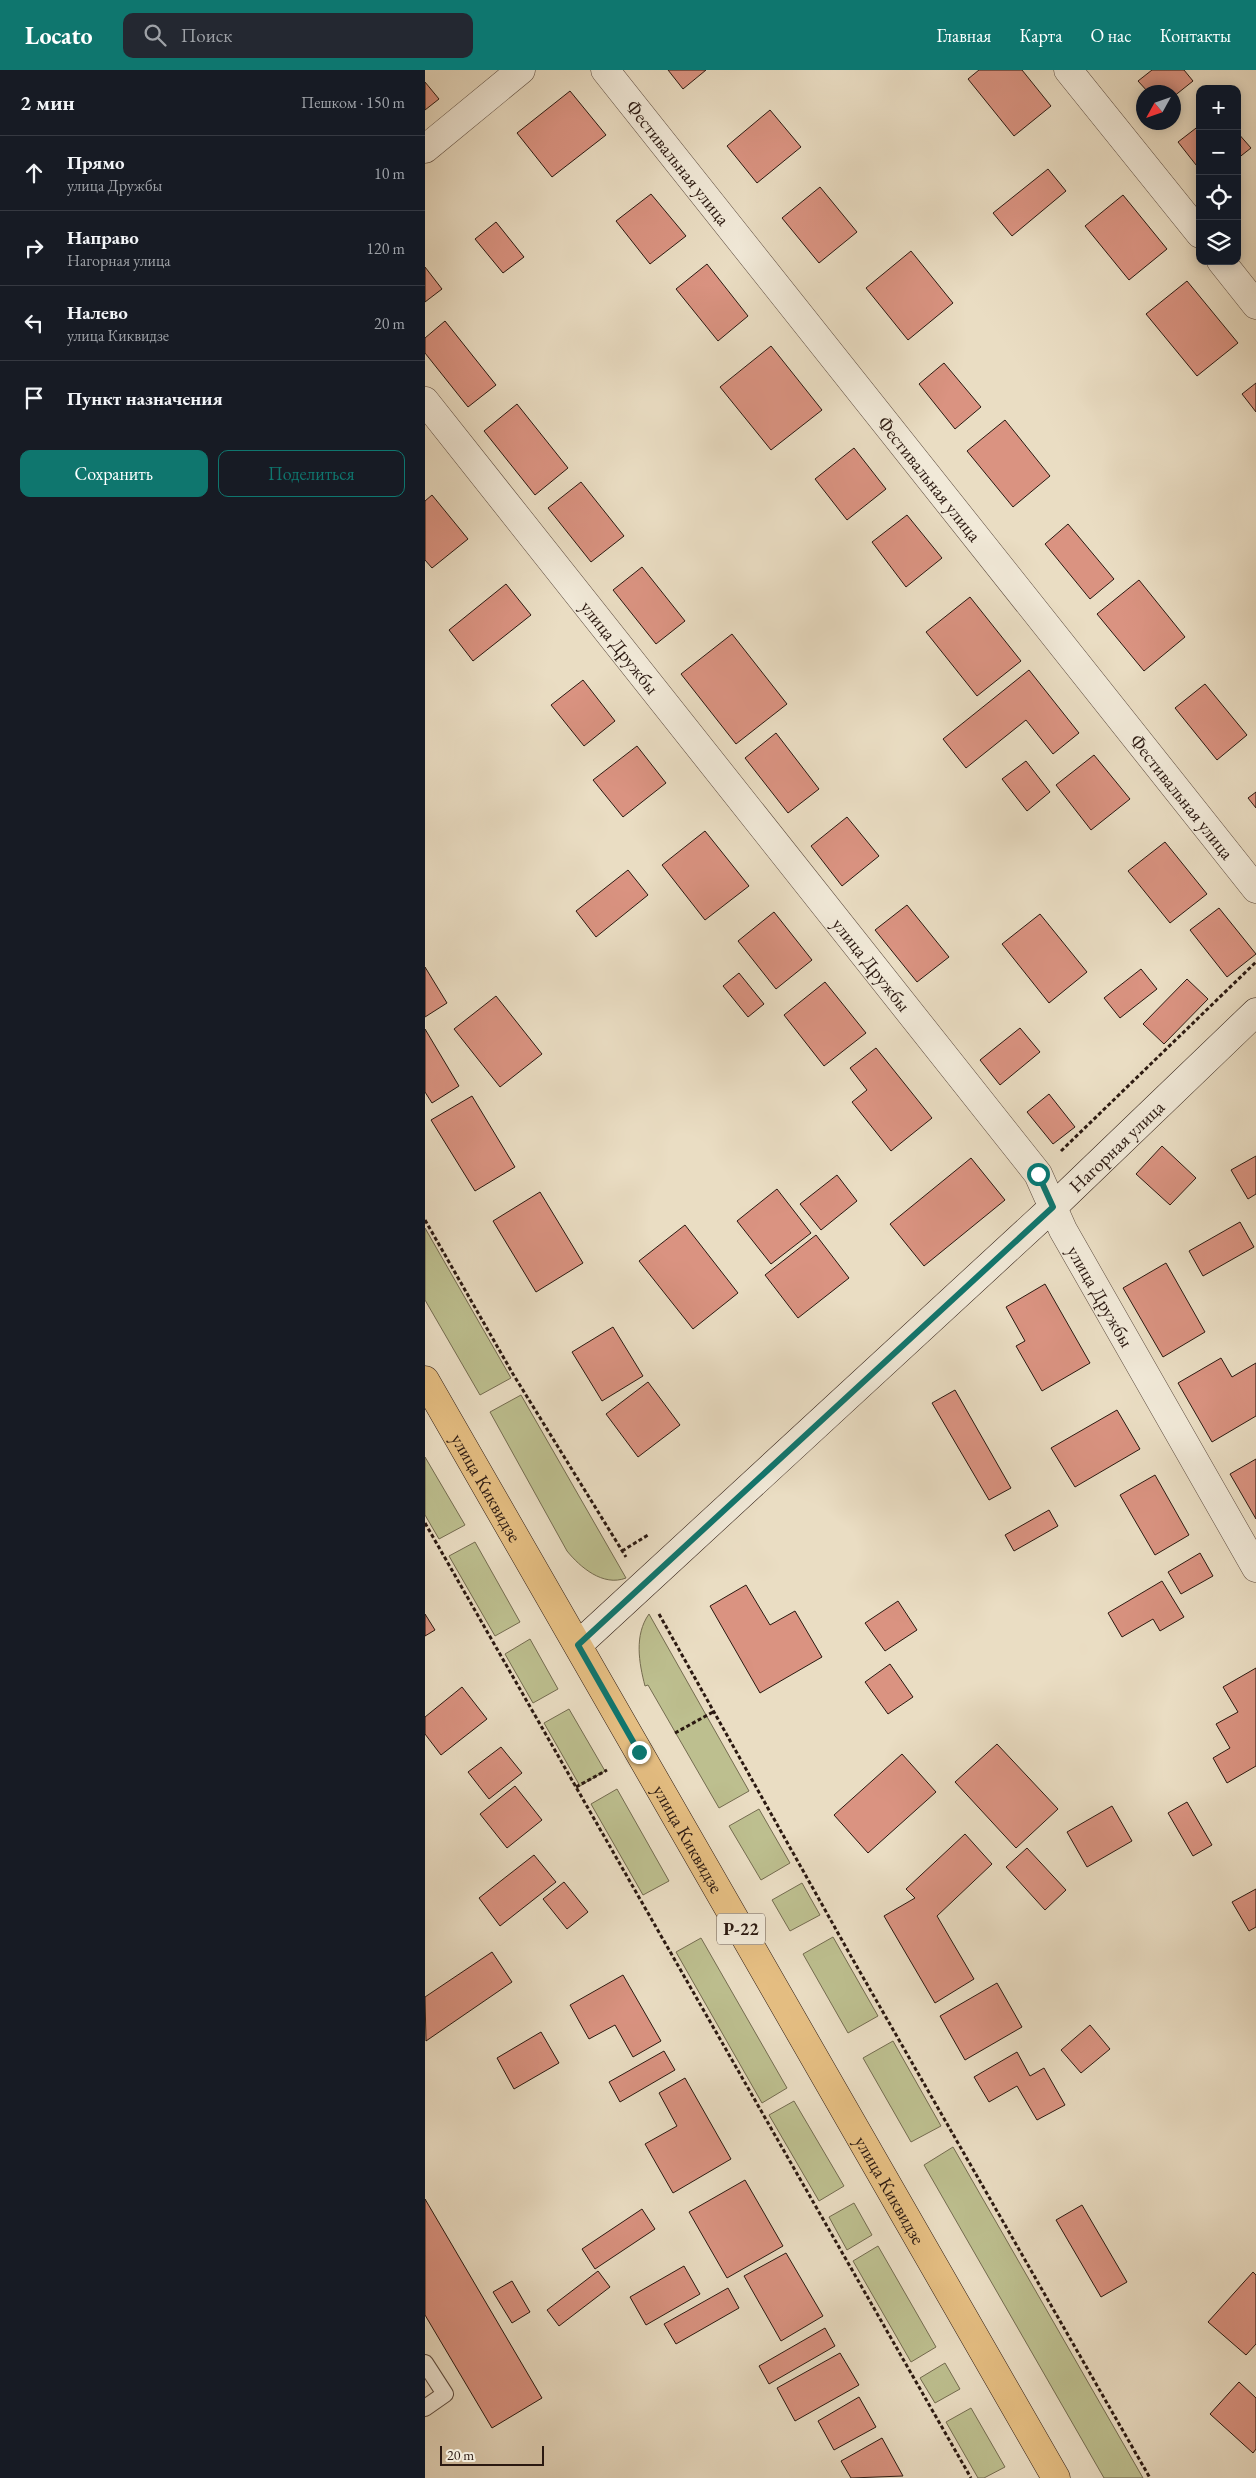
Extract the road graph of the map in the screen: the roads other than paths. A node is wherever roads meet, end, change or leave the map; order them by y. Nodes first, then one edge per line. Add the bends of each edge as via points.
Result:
1 (521, 70) edge
2 (605, 70) edge
3 (1068, 70) edge
4 (425, 149) edge
5 (1196, 229) edge
6 (1224, 265) edge
7 (1256, 305) edge
8 (425, 401) edge
9 (1256, 888) edge
10 (1256, 1012) edge
11 (1053, 1207) junction
12 (425, 1380) edge
13 (1256, 1568) edge
14 (578, 1645) junction
15 (425, 2363) edge
16 (425, 2408) edge
17 (1056, 2478) edge

1 - 4 street
2 - 9 street, Фестивальная улица
3 - 5 street
6 - 7 street
8 - 11 street, улица Дружбы via 1038,1174
10 - 11 street, Нагорная улица
11 - 13 street, улица Дружбы via 1068,1239
11 - 14 street, Нагорная улица
12 - 14 main road, улица Киквидзе / Р-22
14 - 17 main road, улица Киквидзе / Р-22
15 - 16 lane via 445,2394

